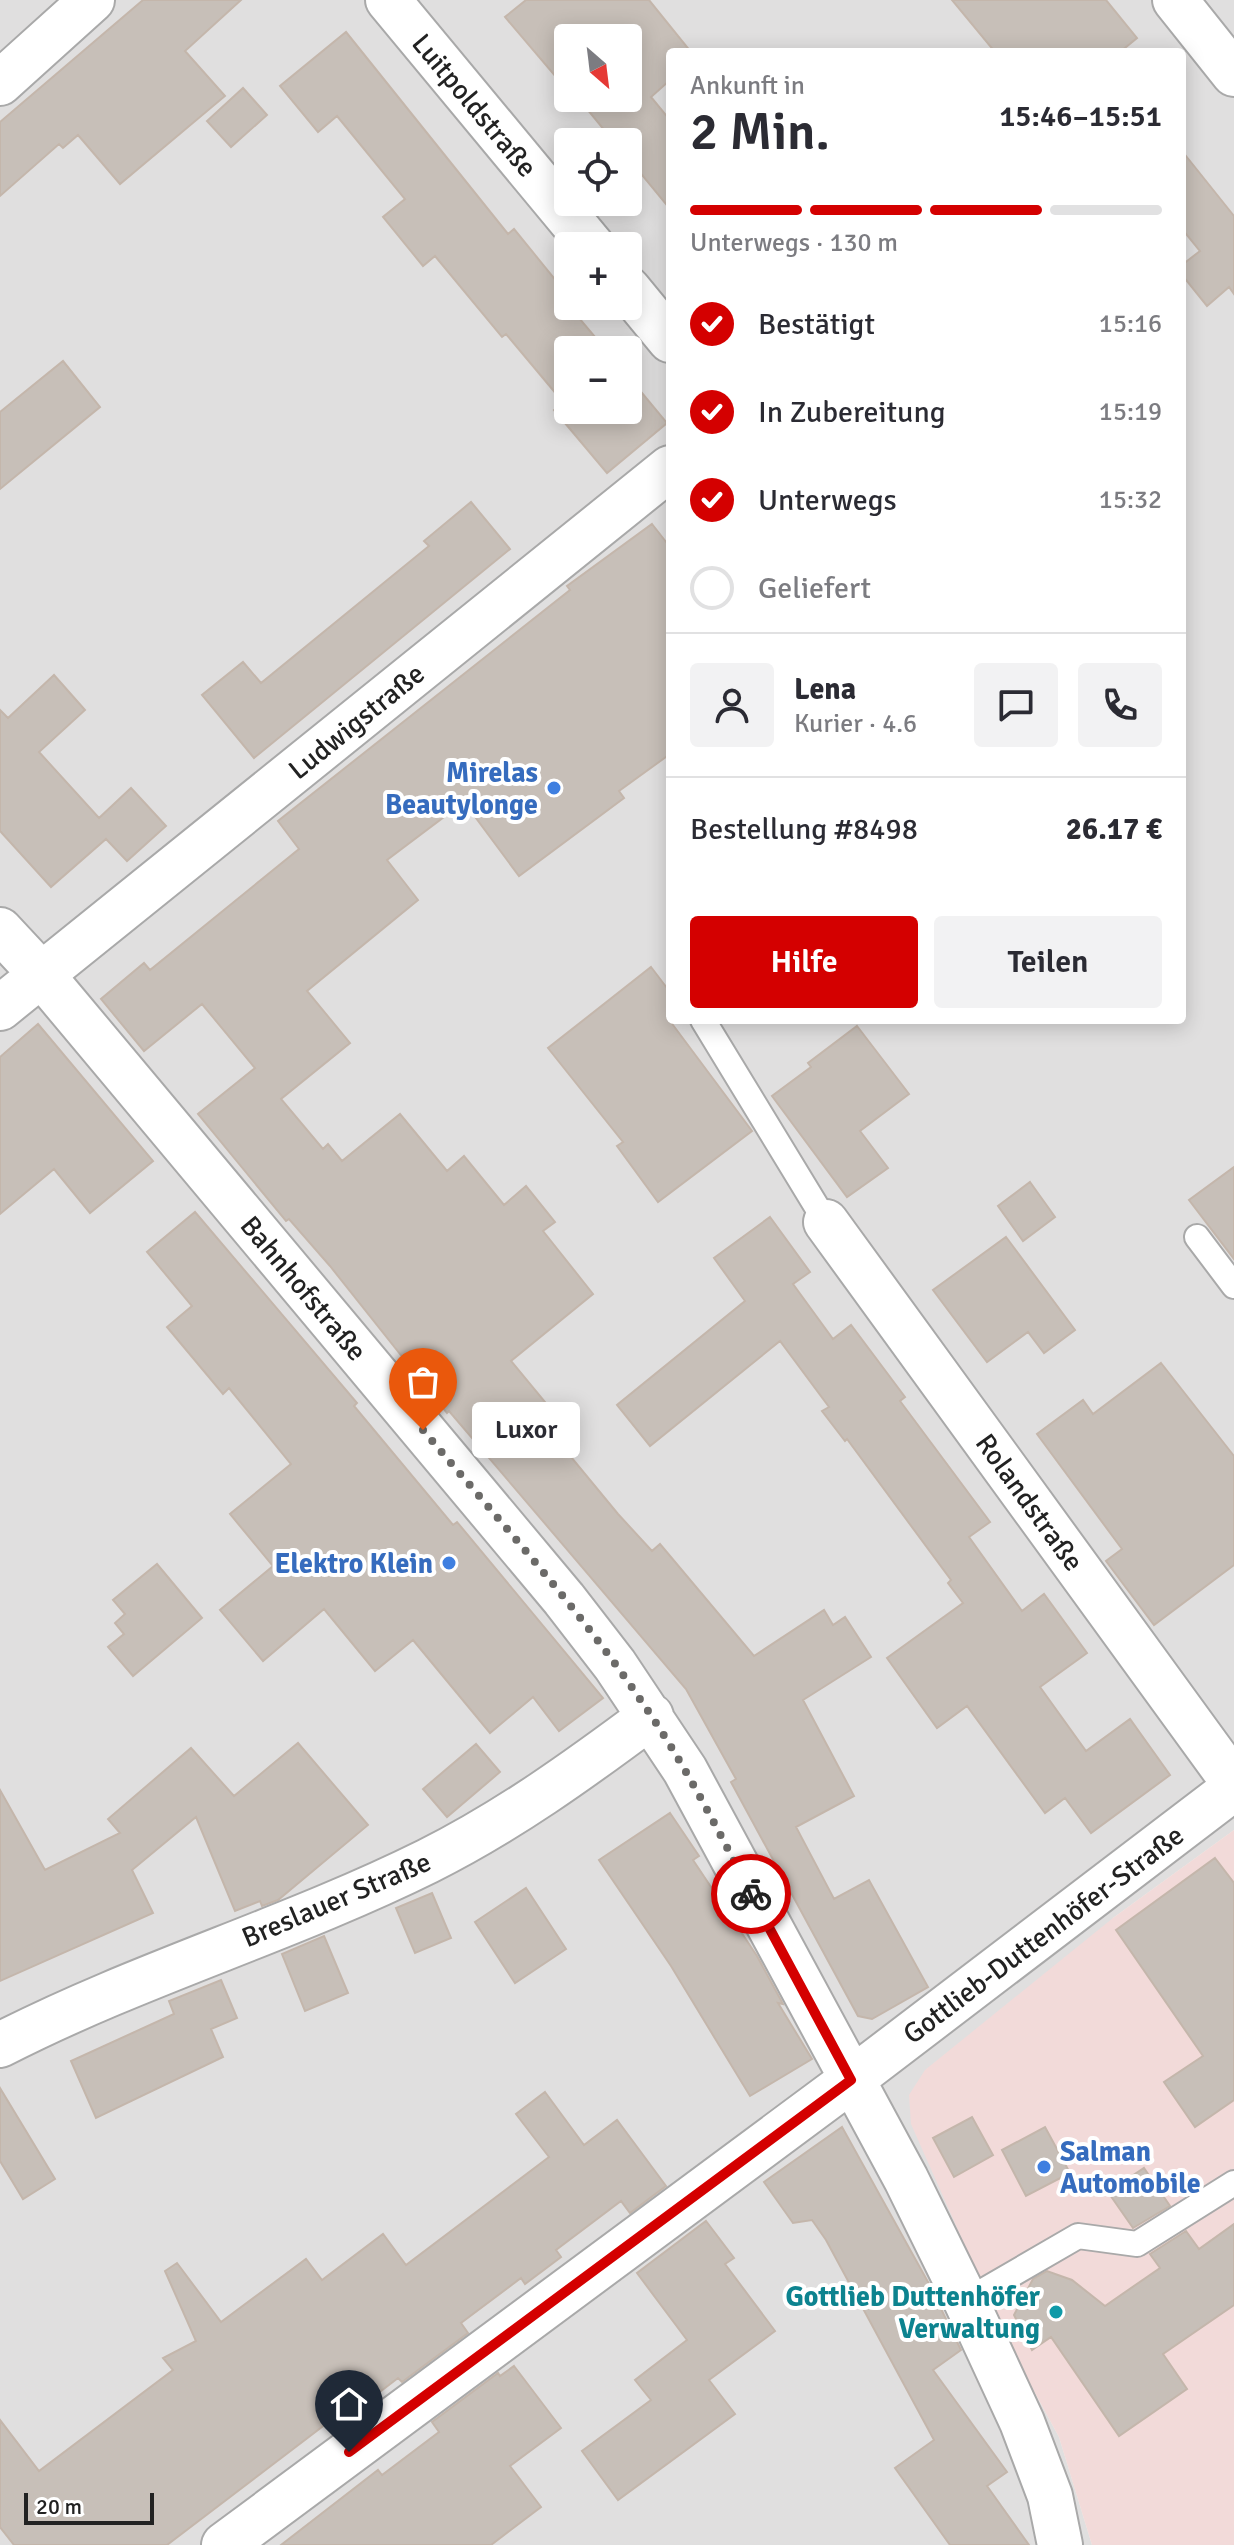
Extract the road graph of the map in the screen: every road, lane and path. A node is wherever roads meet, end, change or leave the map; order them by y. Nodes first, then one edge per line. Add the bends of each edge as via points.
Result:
1 (92, 0) edge
2 (388, 0) edge
3 (1175, 0) edge
4 (1207, 34) edge
5 (1234, 74) edge
6 (0, 83) edge
7 (580, 232) edge
8 (642, 306) edge
9 (666, 335) edge
10 (666, 471) edge
11 (0, 930) edge
12 (41, 974) junction
13 (0, 1008) edge
14 (705, 1024) edge
15 (826, 1222) joint
16 (1197, 1237) dead end
17 (1234, 1286) edge
18 (651, 1716) junction
19 (1234, 1786) edge
20 (0, 2045) edge
21 (851, 2080) junction
22 (1234, 2183) edge
23 (966, 2301) junction
24 (224, 2545) edge
25 (1060, 2545) edge

1 - 6 street
2 - 7 street, Luitpoldstraße
3 - 4 street
4 - 5 street
8 - 9 street
10 - 12 street, Ludwigstraße
11 - 12 street, Bahnhofstraße
12 - 13 street, Ludwigstraße
12 - 18 street, Bahnhofstraße via 564,1599
14 - 15 lane
15 - 19 street, Rolandstraße
16 - 17 lane
18 - 20 street, Breslauer Straße via 561,1783 429,1860
18 - 21 street, Bahnhofstraße
19 - 21 street, Gottlieb-Duttenhöfer-Straße
21 - 23 street, Bahnhofstraße
21 - 24 street, Gottlieb-Duttenhöfer-Straße
22 - 23 lane via 1137,2244 1078,2236
23 - 25 street, Bahnhofstraße via 1022,2422 1050,2496

